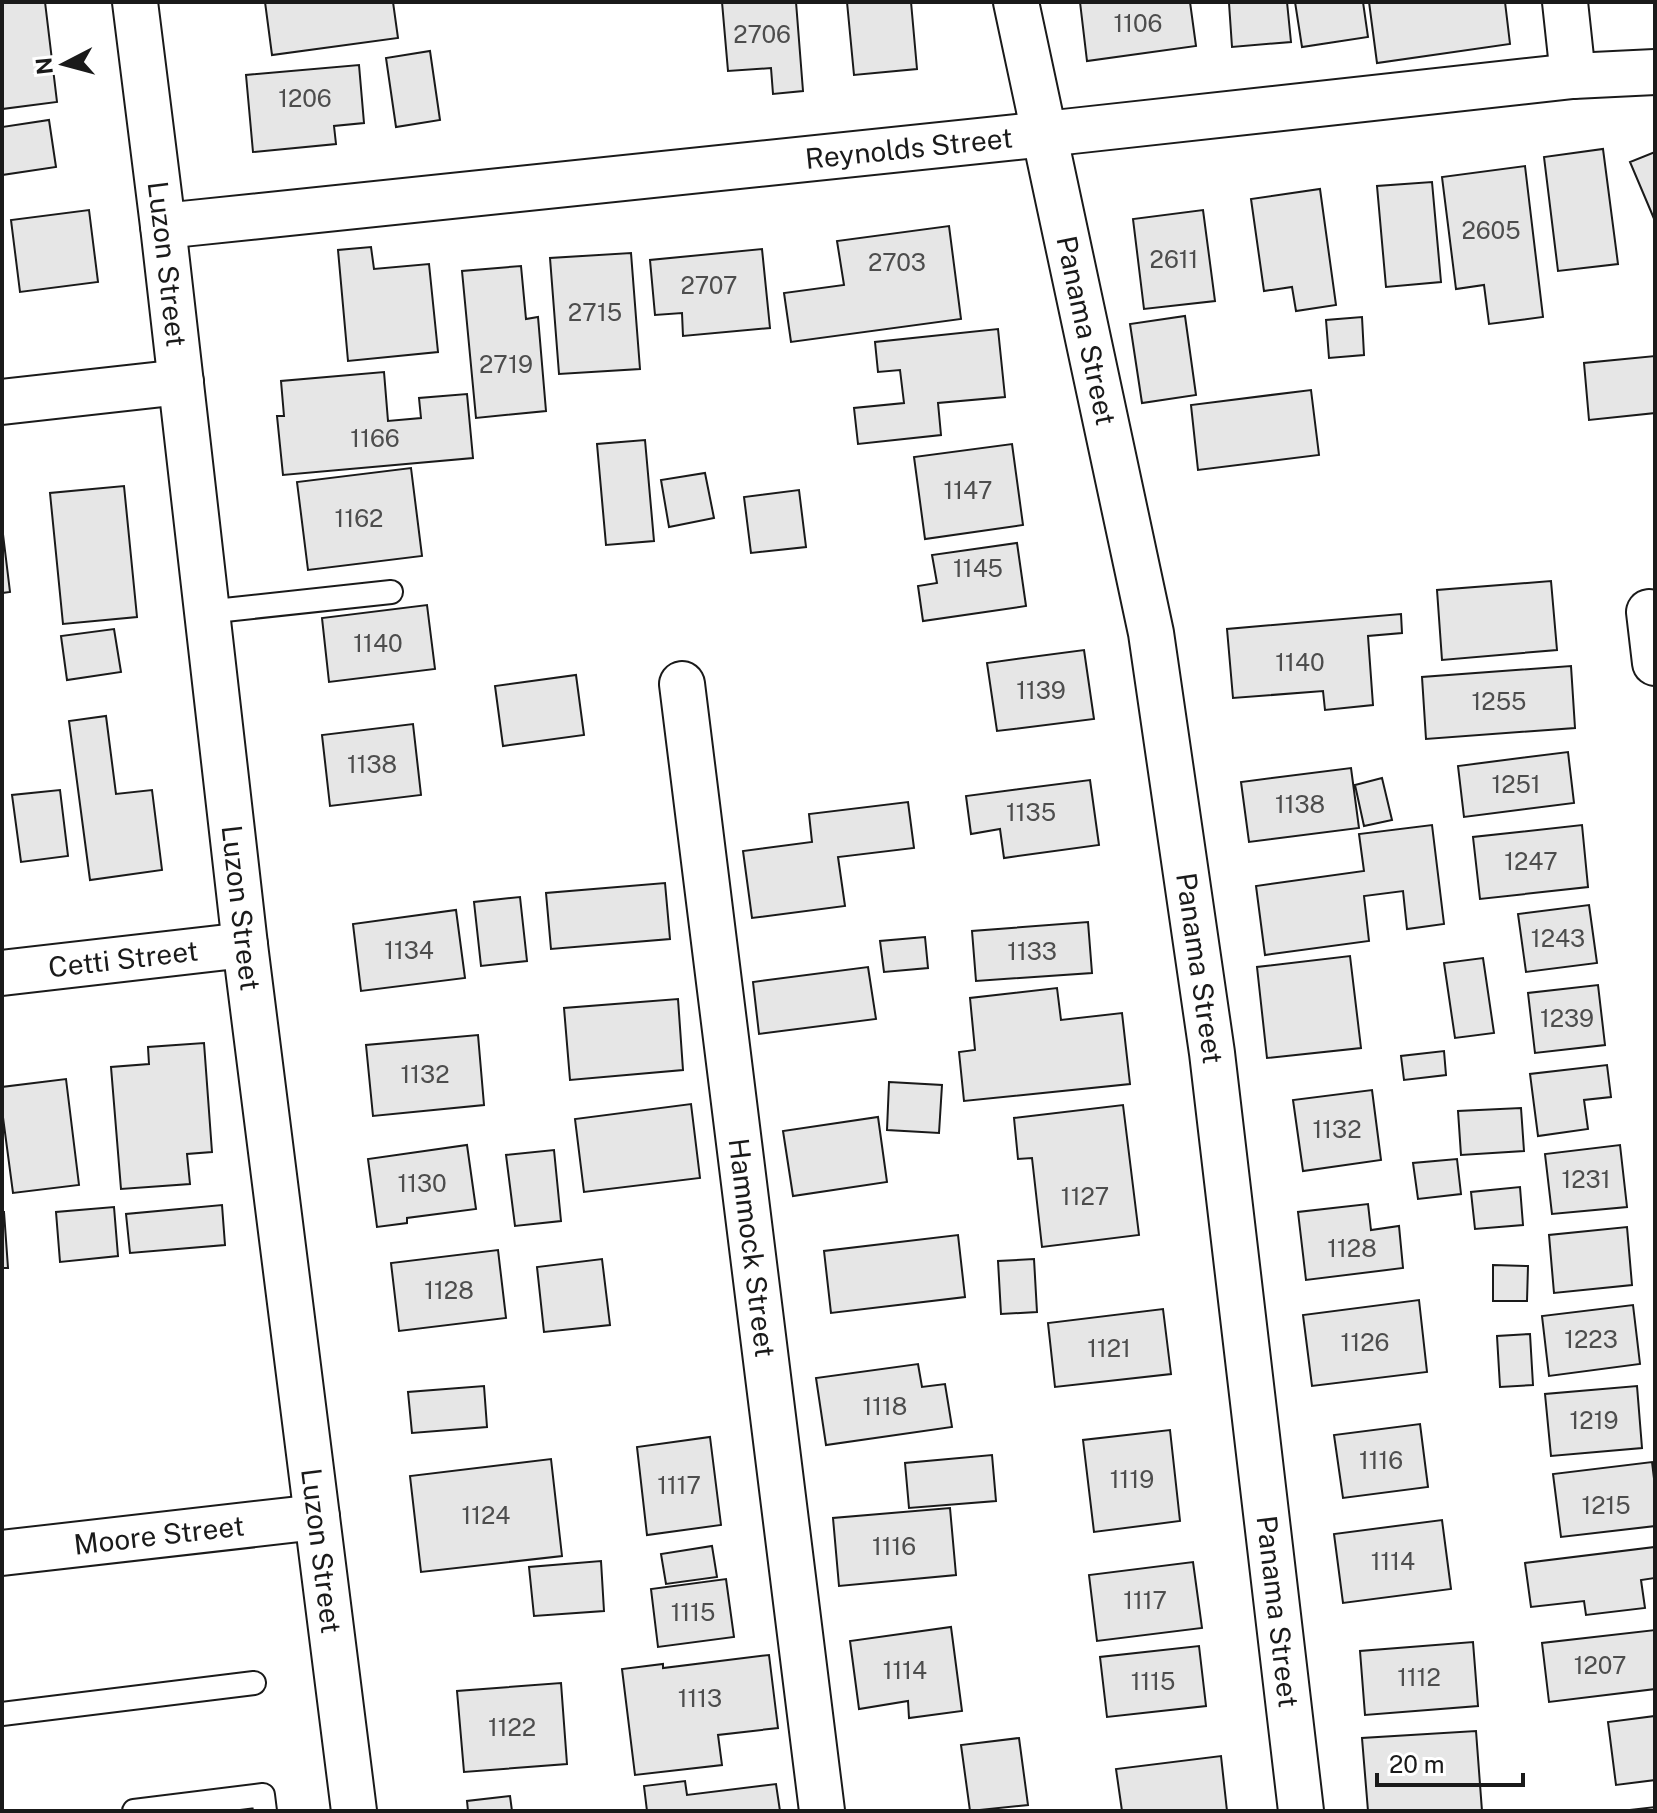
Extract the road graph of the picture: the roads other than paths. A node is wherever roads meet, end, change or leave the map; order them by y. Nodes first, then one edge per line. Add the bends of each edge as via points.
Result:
1 (135, 2) edge
2 (1016, 2) edge
3 (1565, 2) edge
4 (1655, 72) edge
5 (1573, 76) junction
6 (1045, 134) junction
7 (163, 226) junction
8 (181, 382) junction
9 (2, 402) edge
10 (391, 592) dead end
11 (206, 612) junction
12 (1649, 612) dead end
13 (1655, 663) edge
14 (682, 684) dead end
15 (245, 945) junction
16 (2, 973) edge
17 (317, 1517) junction
18 (2, 1553) edge
19 (254, 1683) dead end
20 (2, 1714) edge
21 (264, 1803) edge
22 (134, 1811) edge
23 (354, 1811) edge
24 (822, 1811) edge
25 (1301, 1811) edge

1 - 7 street, Luzon Street
2 - 6 street, Panama Street
3 - 5 street
4 - 5 street, Reynolds Street
5 - 6 street, Reynolds Street
6 - 7 street, Reynolds Street
6 - 25 street, Panama Street via 1151,633 1212,1053
7 - 8 street, Luzon Street
8 - 9 street
8 - 11 street, Luzon Street
10 - 11 lane
11 - 15 street, Luzon Street
12 - 13 street
14 - 24 street, Hammock Street
15 - 16 street, Cetti Street
15 - 17 street, Luzon Street
17 - 18 street, Moore Street
17 - 23 street, Luzon Street
19 - 20 lane
21 - 22 lane

